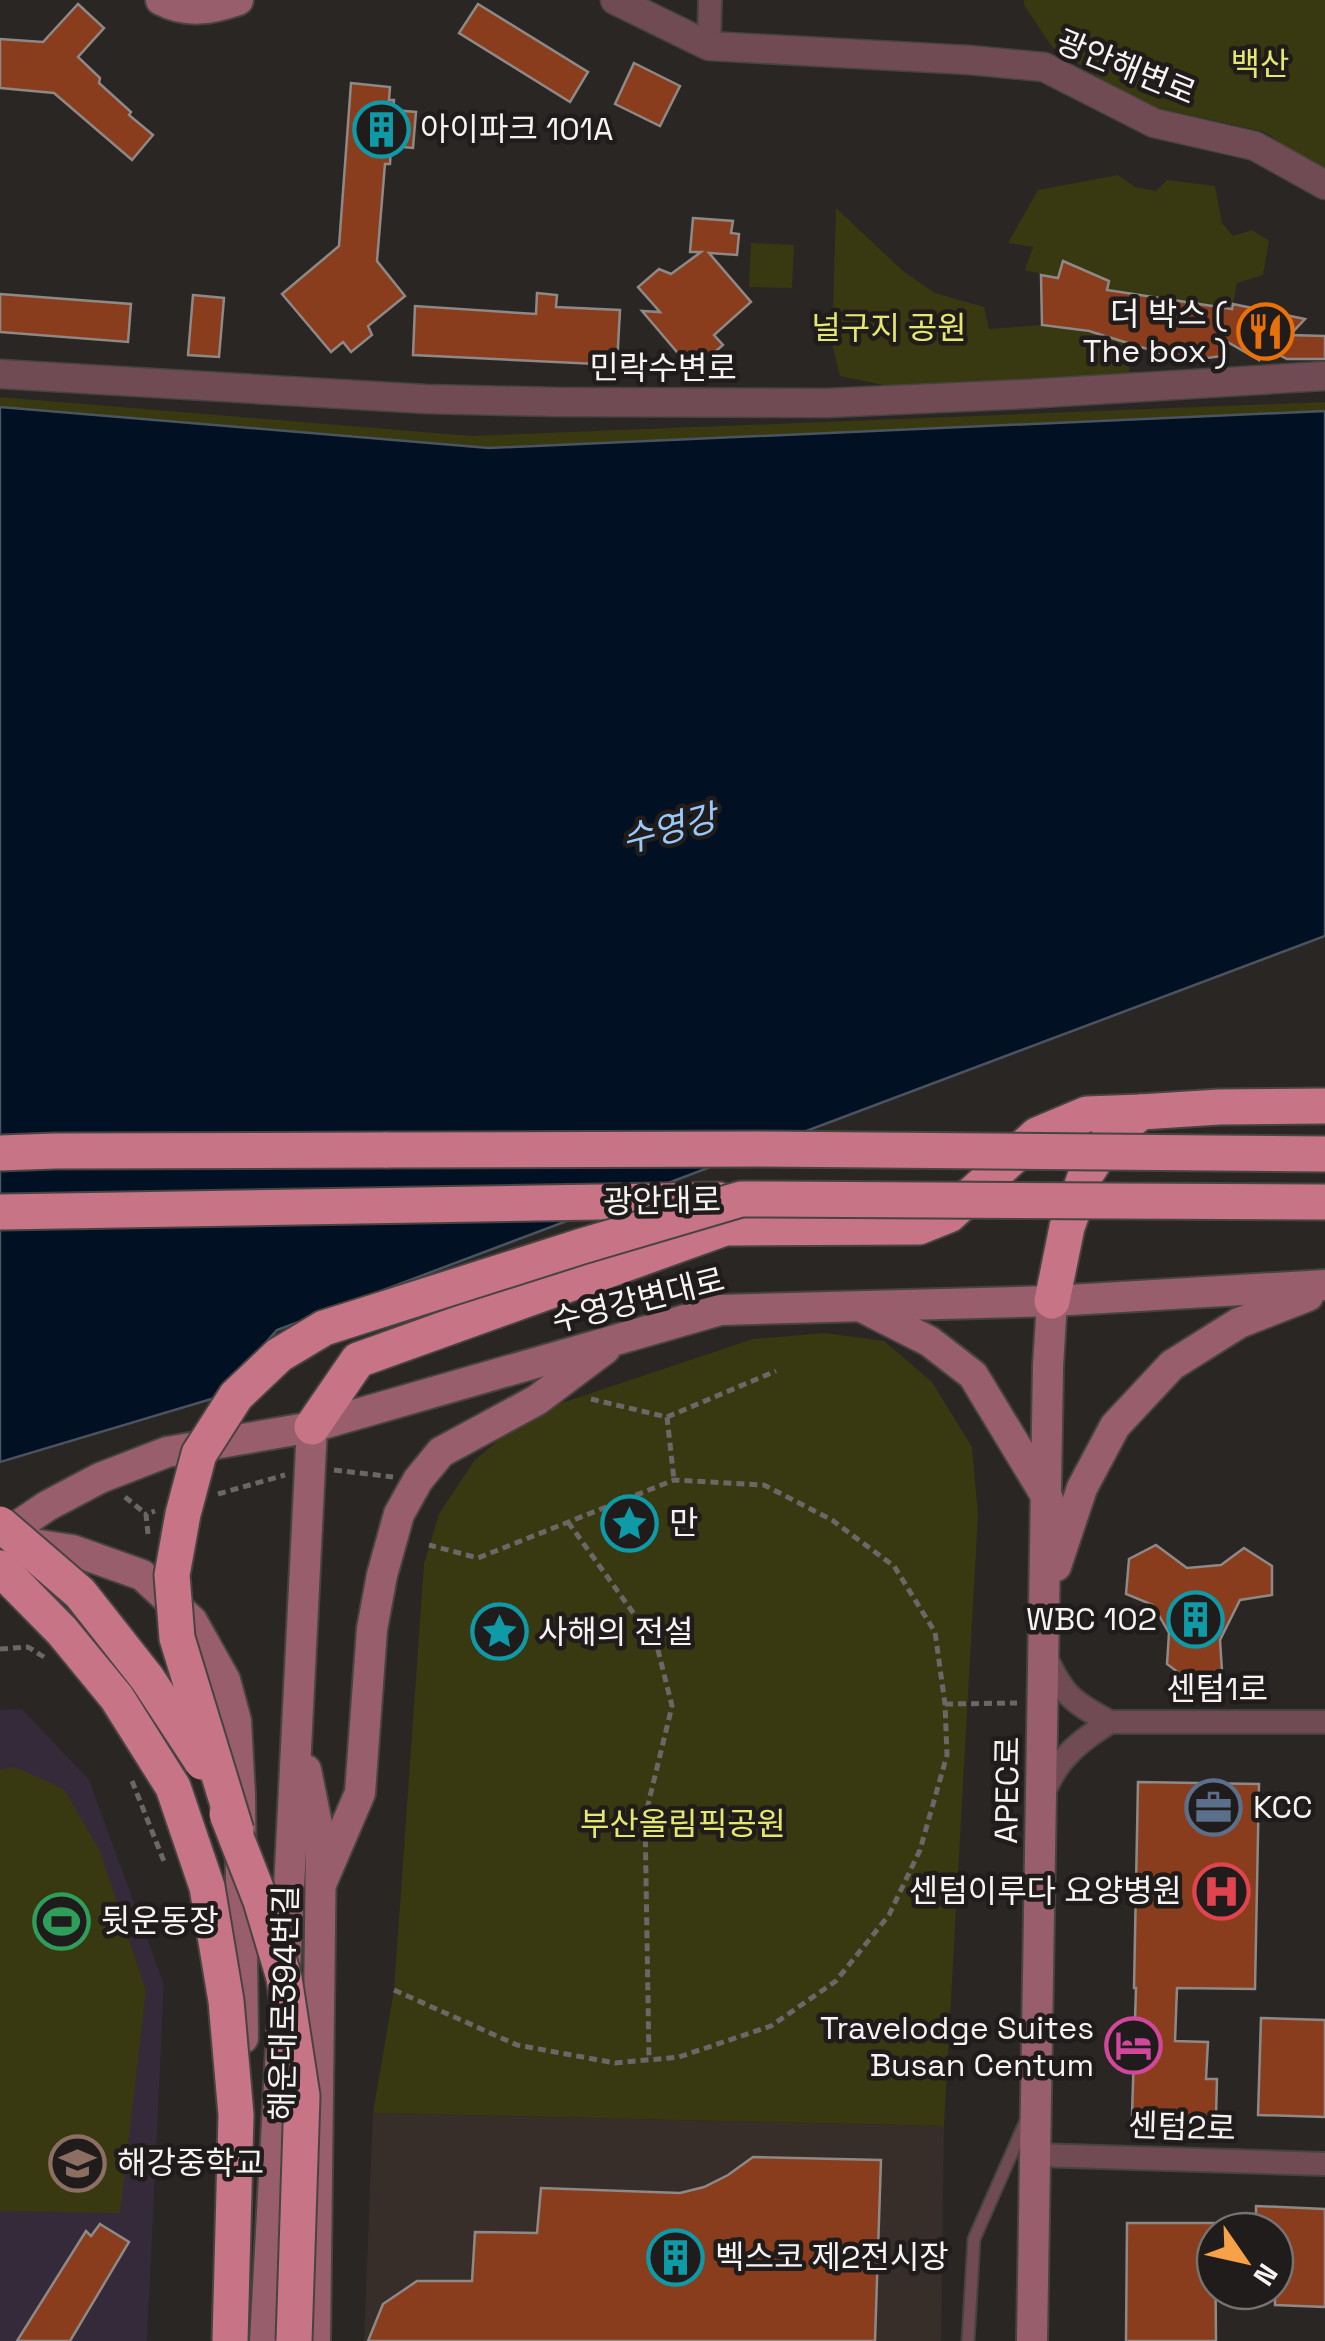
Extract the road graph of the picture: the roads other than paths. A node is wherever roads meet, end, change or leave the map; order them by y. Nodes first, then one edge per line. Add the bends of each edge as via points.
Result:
1 (162, 0) edge
2 (238, 0) edge
3 (615, 0) edge
4 (710, 0) edge
5 (709, 46) junction
6 (1325, 186) edge
7 (0, 374) edge
8 (1325, 376) edge
9 (1325, 1106) edge
10 (1141, 1112) junction
11 (0, 1153) edge
12 (1325, 1154) edge
13 (741, 1200) junction
14 (1325, 1202) edge
15 (0, 1212) edge
16 (1325, 1287) edge
17 (1052, 1301) junction
18 (857, 1305) junction
19 (620, 1338) junction
20 (312, 1428) junction
21 (1048, 1499) junction
22 (0, 1524) edge
23 (0, 1538) edge
24 (0, 1568) edge
25 (1046, 1598) junction
26 (1044, 1654) junction
27 (1110, 1722) junction
28 (1325, 1722) edge
29 (298, 1728) junction
30 (1042, 1796) junction
31 (236, 1832) junction
32 (320, 1884) junction
33 (244, 2094) junction
34 (1037, 2096) junction
35 (277, 2129) junction
36 (1036, 2156) junction
37 (1325, 2164) edge
38 (236, 2207) junction
39 (226, 2341) edge
40 (266, 2341) edge
41 (294, 2341) edge
42 (315, 2341) edge
43 (968, 2341) edge
44 (1032, 2341) edge

1 - 2 main road via 190,10
3 - 5 street, 광안해변로
4 - 5 street
5 - 6 street, 광안해변로 via 1044,67 1154,124 1255,146
7 - 8 street, 민락수변로 via 426,399 808,403
9 - 10 highway
10 - 17 highway via 1110,1138 1086,1174
10 - 20 highway via 1087,1114 1037,1135 949,1215 919,1227 725,1228 358,1360
11 - 12 highway, 광안대로, bridge
13 - 14 highway, 광안대로, bridge
13 - 15 highway, 광안대로, bridge
13 - 31 highway, bridge via 324,1328 279,1355 236,1396 199,1454 172,1575 177,1638
16 - 17 main road, 수영강변대로
16 - 25 main road via 1239,1322 1172,1366 1115,1426 1082,1488
17 - 18 main road, 수영강변대로
17 - 21 main road, APEC로
18 - 19 main road, 수영강변대로 via 720,1310
18 - 21 main road via 929,1341 973,1374
19 - 20 main road, 수영강변대로
19 - 32 main road via 537,1400 440,1452 399,1514 372,1629 360,1793
20 - 23 main road, 수영강변대로 via 167,1452 100,1478
20 - 29 main road, 해운대로394번길
21 - 25 main road, APEC로
22 - 31 highway, bridge via 80,1594 147,1678 199,1757
23 - 33 main road via 72,1550 142,1575 192,1620 225,1680 236,1721 240,1795
24 - 39 highway, bridge via 116,1698 172,1787 207,1888 236,2115
25 - 26 main road, APEC로
26 - 27 street via 1058,1685
26 - 30 main road, APEC로
27 - 28 street, 센텀1로
27 - 30 street via 1054,1769
29 - 32 main road, 해운대로394번길 via 321,1844
29 - 33 main road, 해운대로394번길
29 - 35 main road, 해운대로394번길
30 - 34 main road, APEC로
31 - 41 highway, bridge via 284,1978 302,2096
32 - 42 main road, 해운대로394번길
33 - 38 main road, 해운대로394번길
34 - 36 main road, APEC로
34 - 43 lane via 974,2238
35 - 38 main road, 해운대로394번길
35 - 40 main road, 해운대로394번길
36 - 37 street, 센텀2로
36 - 44 main road, APEC로
38 - 39 main road, 해운대로394번길

